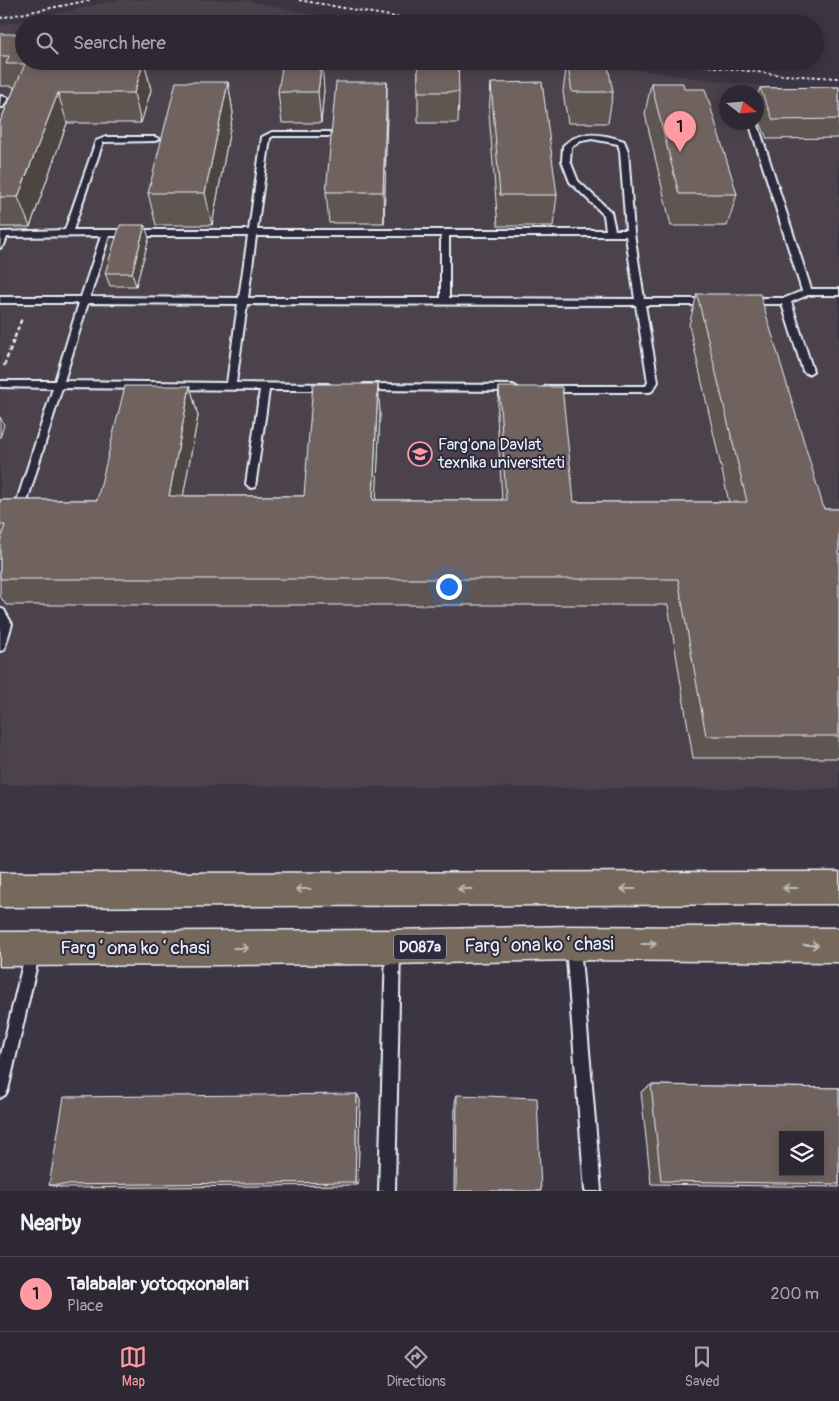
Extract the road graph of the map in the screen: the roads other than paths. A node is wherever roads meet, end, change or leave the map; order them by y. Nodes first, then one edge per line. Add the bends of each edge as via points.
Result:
1 (756, 130) edge
2 (329, 134) edge
3 (155, 139) dead end
4 (68, 233) junction
5 (106, 233) junction
6 (251, 233) junction
7 (611, 233) junction
8 (630, 233) junction
9 (2, 234) edge
10 (445, 234) junction
11 (0, 245) edge
12 (807, 292) junction
13 (839, 292) edge
14 (0, 300) edge
15 (84, 301) junction
16 (786, 301) junction
17 (241, 302) junction
18 (445, 302) junction
19 (719, 302) edge
20 (738, 302) edge
21 (640, 303) junction
22 (808, 371) dead end
23 (0, 384) edge
24 (58, 384) junction
25 (231, 386) junction
26 (265, 386) junction
27 (334, 387) edge
28 (353, 387) edge
29 (521, 388) edge
30 (541, 388) edge
31 (251, 484) dead end
32 (38, 514) edge
33 (0, 613) edge
34 (0, 646) edge
35 (839, 888) edge
36 (0, 890) edge
37 (572, 943) junction
38 (839, 945) edge
39 (393, 947) junction
40 (33, 948) junction
41 (0, 949) edge
42 (0, 1090) edge
43 (387, 1191) edge
44 (593, 1191) edge

1 - 12 lane
2 - 6 lane via 272,134 266,137
3 - 4 lane via 100,141
4 - 5 lane
4 - 9 lane
5 - 6 lane
5 - 15 lane
6 - 10 lane
6 - 17 lane
7 - 8 lane
7 - 8 lane via 608,214 574,182 566,162 567,146 574,140 611,138 621,143
7 - 10 lane
8 - 21 lane
9 - 11 lane
10 - 18 lane
12 - 13 lane
12 - 16 lane
14 - 15 lane
15 - 17 lane
15 - 24 lane
16 - 20 lane
16 - 22 lane
17 - 18 lane
17 - 25 lane
18 - 21 lane
19 - 21 lane
21 - 30 lane via 653,382 649,389
23 - 24 lane
24 - 25 lane
24 - 32 lane via 19,510
25 - 26 lane
26 - 27 lane
26 - 31 lane
28 - 29 lane
33 - 34 lane via 6,624
35 -> 36 main road
37 -> 38 main road, Fargʻona koʻchasi / D087a
37 - 39 main road, Fargʻona koʻchasi / D087a
37 - 44 lane
40 -> 39 main road, Fargʻona koʻchasi / D087a
39 - 43 lane
40 - 41 main road, Fargʻona koʻchasi / D087a
40 - 42 lane

